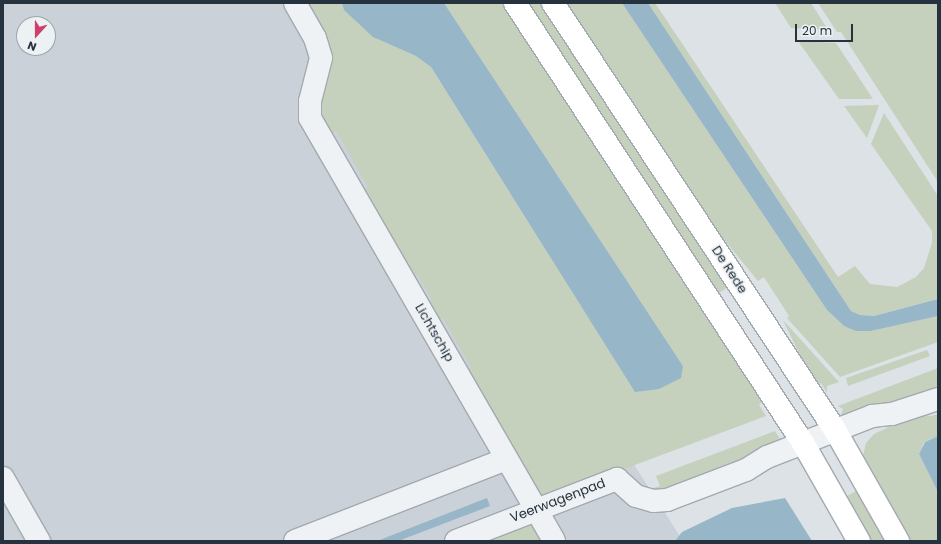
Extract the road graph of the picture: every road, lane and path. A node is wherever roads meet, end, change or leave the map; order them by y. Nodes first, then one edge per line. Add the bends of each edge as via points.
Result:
1 (295, 3) edge
2 (515, 3) edge
3 (553, 3) edge
4 (938, 399) edge
5 (838, 436) junction
6 (806, 448) junction
7 (506, 459) junction
8 (3, 478) edge
9 (535, 510) junction
10 (39, 541) edge
11 (295, 541) edge
12 (456, 541) edge
13 (554, 541) edge
14 (859, 541) edge
15 (898, 541) edge

1 - 7 street, Lichtschip via 315,38 321,58 310,101 310,118
2 - 6 main road
3 - 5 main road, De Rede
4 - 5 street, Veerwagenpad via 892,414 878,427
5 - 6 street, Veerwagenpad
5 - 15 main road, De Rede
6 - 9 street, Veerwagenpad via 767,457 746,470 660,502 636,496 617,479
6 - 14 main road
7 - 9 street, Lichtschip
7 - 11 street
8 - 10 street
9 - 12 street, Veerwagenpad
9 - 13 street, Lichtschip

